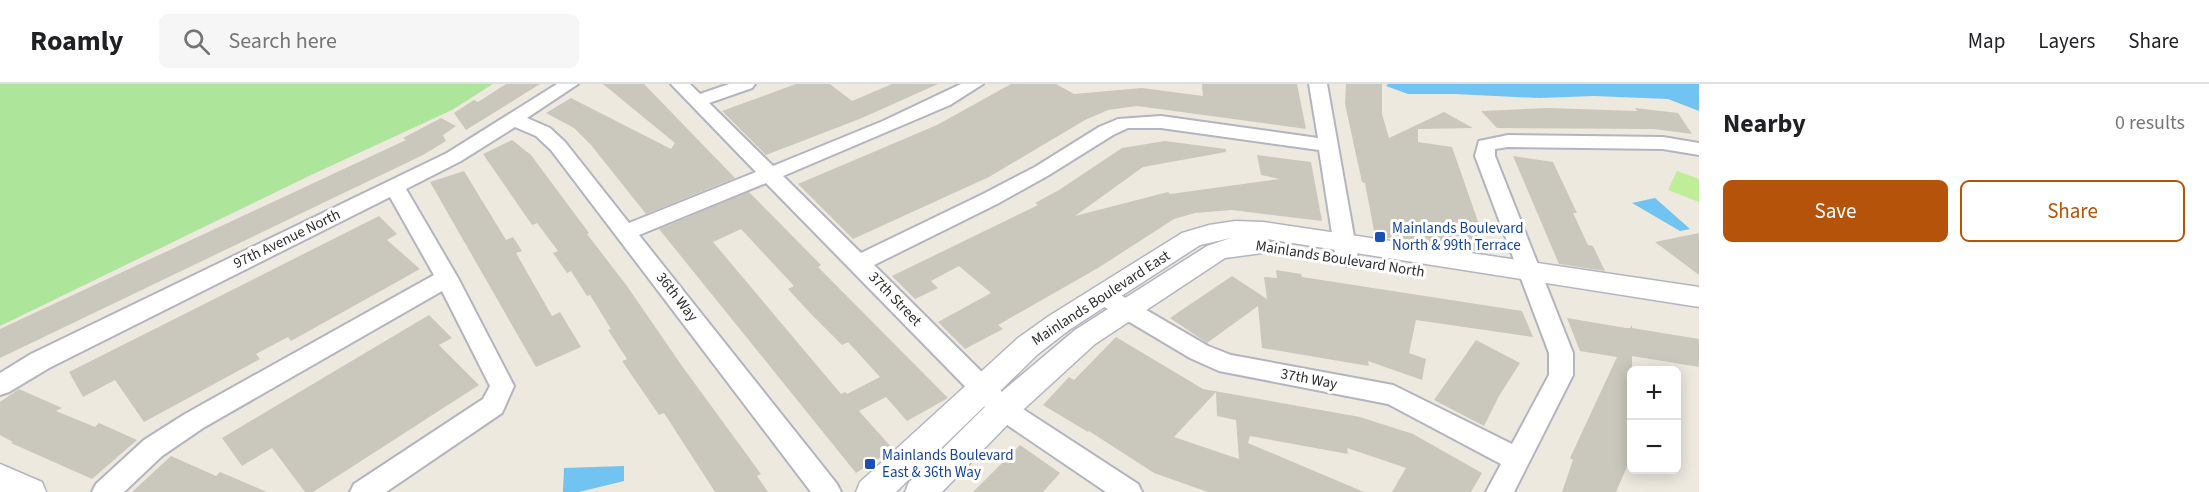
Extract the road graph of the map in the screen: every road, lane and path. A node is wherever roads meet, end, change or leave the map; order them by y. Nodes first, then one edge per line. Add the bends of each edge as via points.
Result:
1 (569, 84) edge
2 (680, 84) edge
3 (746, 84) edge
4 (974, 84) edge
5 (1318, 84) edge
6 (698, 101) junction
7 (513, 119) junction
8 (1327, 146) junction
9 (1699, 149) edge
10 (771, 174) junction
11 (394, 186) junction
12 (627, 232) junction
13 (1346, 250) junction
14 (860, 263) junction
15 (447, 278) junction
16 (1534, 280) junction
17 (1699, 297) edge
18 (1115, 302) junction
19 (1699, 316) edge
20 (0, 385) edge
21 (985, 388) junction
22 (1004, 409) junction
23 (1516, 459) junction
24 (0, 478) edge
25 (30, 492) edge
26 (106, 492) edge
27 (364, 492) edge
28 (827, 492) edge
29 (872, 492) edge
30 (921, 492) edge
31 (1128, 492) edge
32 (1500, 492) edge

1 - 7 street, 97th Avenue North
2 - 6 street, 37th Street
3 - 6 street
4 - 10 street via 912,115
5 - 8 street
6 - 10 street, 37th Street
7 - 11 street, 97th Avenue North via 454,157
7 - 12 street, 36th Way via 543,132 558,146
8 - 13 street
8 - 14 street via 1161,122 1125,123 1106,130 1042,171
9 - 16 street via 1663,143 1508,141 1486,145 1485,156
10 - 12 street
10 - 14 street, 37th Street
11 - 15 street
11 - 20 street, 97th Avenue North via 40,361
12 - 28 street, 36th Way
13 - 16 street, Mainlands Boulevard North
13 - 18 street, Mainlands Boulevard East via 1263,230 1214,231 1191,239
14 - 21 street, 37th Street
15 - 26 street via 194,421 153,448
15 - 27 street via 502,386 493,406
16 - 17 street, Mainlands Boulevard North
16 - 19 street, Mainlands Boulevard North
16 - 23 street via 1561,353 1561,375
18 - 21 street, Mainlands Boulevard East via 1059,323
18 - 22 street via 1085,337
18 - 23 street, 37th Way via 1199,352 1228,364 1393,395
21 - 22 street, 37th Street
21 - 29 street, Mainlands Boulevard East
22 - 30 street
22 - 31 street, 37th Street
23 - 32 street
24 - 25 street

